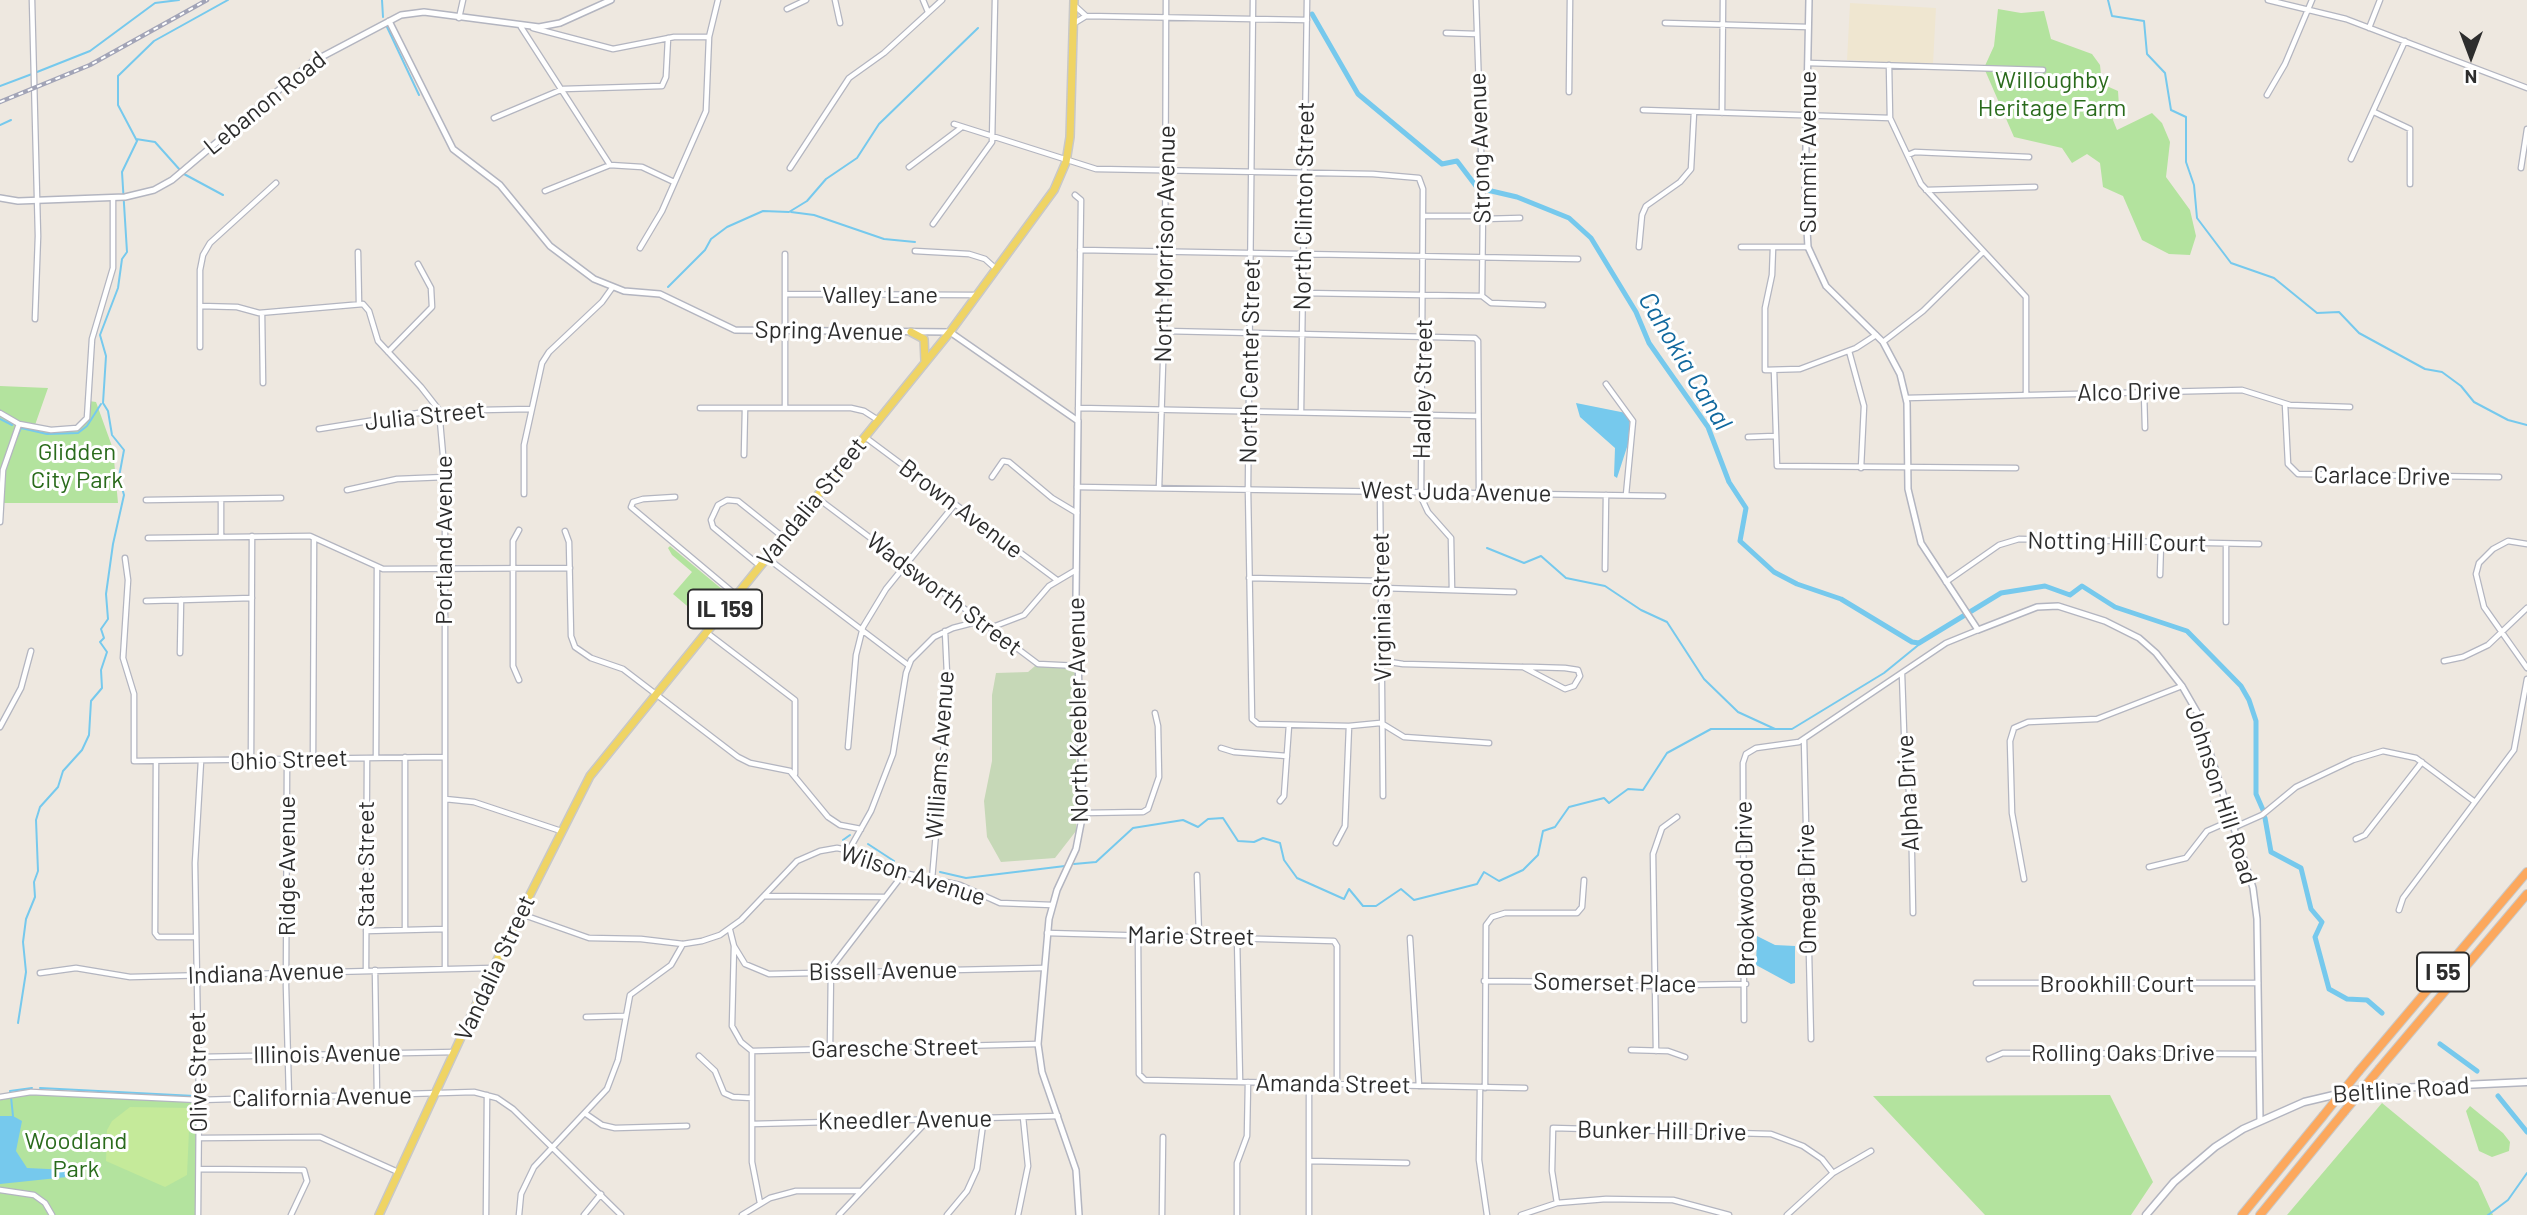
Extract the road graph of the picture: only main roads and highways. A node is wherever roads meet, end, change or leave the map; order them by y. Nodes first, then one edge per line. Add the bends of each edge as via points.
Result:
1 (1074, 3) edge
2 (911, 332) road end
3 (925, 363) junction
4 (2527, 873) edge
5 (2527, 894) edge
6 (2527, 1082) edge
7 (379, 1215) edge
8 (2147, 1215) edge
9 (2242, 1215) edge
10 (2260, 1215) edge

1 - 3 main road, Vandalia Street / IL 159 via 1066,162 1051,196
2 - 3 main road via 924,340
3 - 7 main road, Vandalia Street / IL 159 via 596,768 493,968
4 - 9 highway, I 55, bridge
5 - 10 highway, I 55, bridge
6 - 8 main road, Beltline Road via 2354,1090 2304,1102 2228,1138 2166,1190

